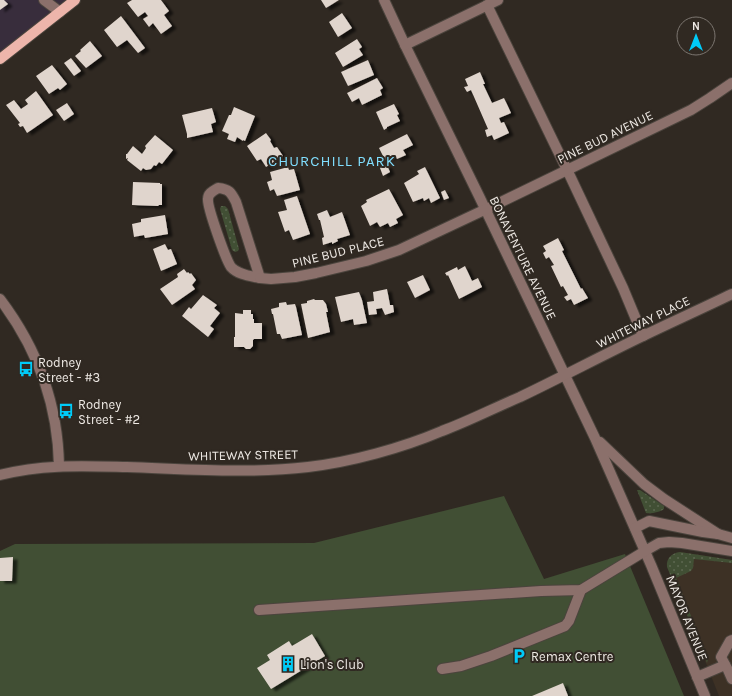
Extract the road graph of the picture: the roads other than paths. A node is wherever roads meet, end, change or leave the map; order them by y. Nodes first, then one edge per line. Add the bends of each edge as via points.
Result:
1 (44, 0) edge
2 (75, 0) edge
3 (384, 0) edge
4 (498, 0) edge
5 (486, 5) junction
6 (60, 12) junction
7 (405, 45) junction
8 (0, 59) edge
9 (732, 83) edge
10 (567, 170) junction
11 (486, 209) junction
12 (260, 278) junction
13 (732, 294) edge
14 (0, 299) edge
15 (644, 336) junction
16 (566, 375) junction
17 (595, 438) junction
18 (59, 466) junction
19 (0, 475) edge
20 (635, 528) junction
21 (718, 534) junction
22 (732, 538) edge
23 (645, 551) junction
24 (732, 551) edge
25 (580, 590) junction
26 (259, 610) dead end
27 (732, 640) edge
28 (725, 665) junction
29 (442, 668) dead end
30 (697, 677) junction
31 (732, 679) edge
32 (705, 696) edge

1 - 6 street
2 - 6 main road
3 - 7 street, BONAVENTURE AVENUE
4 - 5 street
5 - 7 street
5 - 10 street
6 - 8 main road
7 - 11 street, BONAVENTURE AVENUE
9 - 10 street, PINE BUD AVENUE via 691,110
10 - 11 street, PINE BUD AVENUE
10 - 15 street
11 - 12 street, PINE BUD PLACE via 399,250 366,261 316,273
11 - 16 street, BONAVENTURE AVENUE
12 - 12 street, PINE BUD PLACE via 232,193 225,188 218,188 211,192 208,199 209,209 226,257 232,268 242,274
13 - 15 street, WHITEWAY PLACE
14 - 18 street via 21,330 42,373 54,418
15 - 16 street, WHITEWAY PLACE
16 - 17 street, BONAVENTURE AVENUE
16 - 18 street, WHITEWAY STREET via 440,432 380,452 317,466 231,471
17 - 20 street, BONAVENTURE AVENUE
17 - 21 street via 644,484
18 - 19 street, WHITEWAY STREET
20 - 21 street via 649,521
20 - 23 street, BONAVENTURE AVENUE
21 - 22 street
23 - 24 street via 669,542
23 - 25 street
23 - 30 street, MAYOR AVENUE
25 - 26 street
25 - 29 street via 569,622 565,626 491,656 461,666
27 - 28 street via 721,657
28 - 30 street
28 - 31 street
30 - 32 street, MAYOR AVENUE

